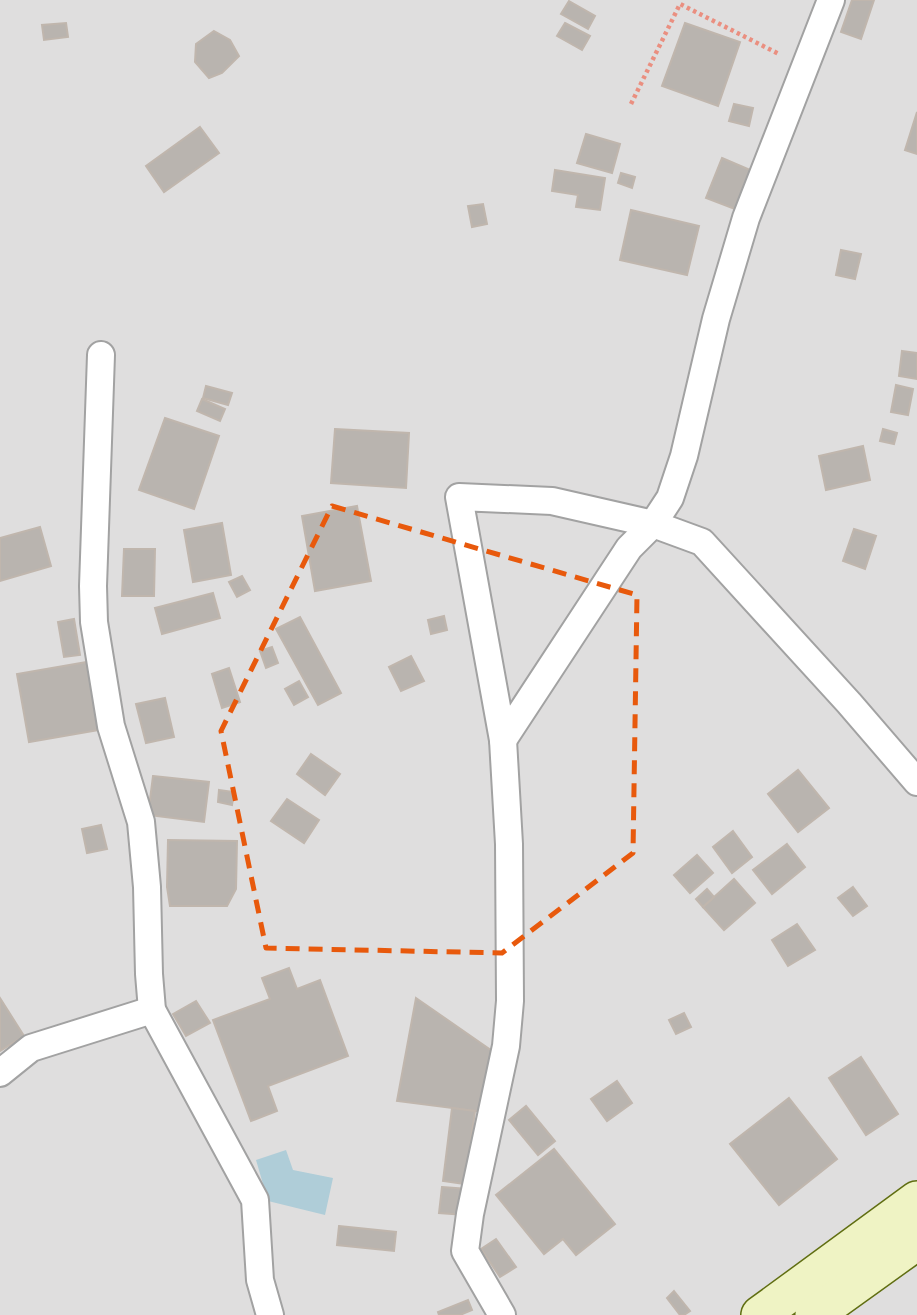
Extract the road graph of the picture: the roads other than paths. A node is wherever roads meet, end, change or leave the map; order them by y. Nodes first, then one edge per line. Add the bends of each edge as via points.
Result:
1 (831, 0) edge
2 (101, 355) dead end
3 (653, 524) junction
4 (503, 740) junction
5 (917, 782) edge
6 (152, 1010) junction
7 (0, 1073) edge
8 (917, 1200) edge
9 (917, 1241) edge
10 (270, 1315) edge
11 (502, 1315) edge
12 (760, 1315) edge
13 (814, 1315) edge

1 - 3 street via 746,218 716,319 684,456 670,498
2 - 6 street via 94,622 111,726 141,822
3 - 4 street via 629,548
3 - 4 street via 552,500 460,497
3 - 5 street via 702,542
4 - 11 street via 510,1001 506,1046 466,1251
6 - 7 street via 31,1048
6 - 10 street via 255,1200 260,1280
8 - 12 main road
9 - 13 main road

